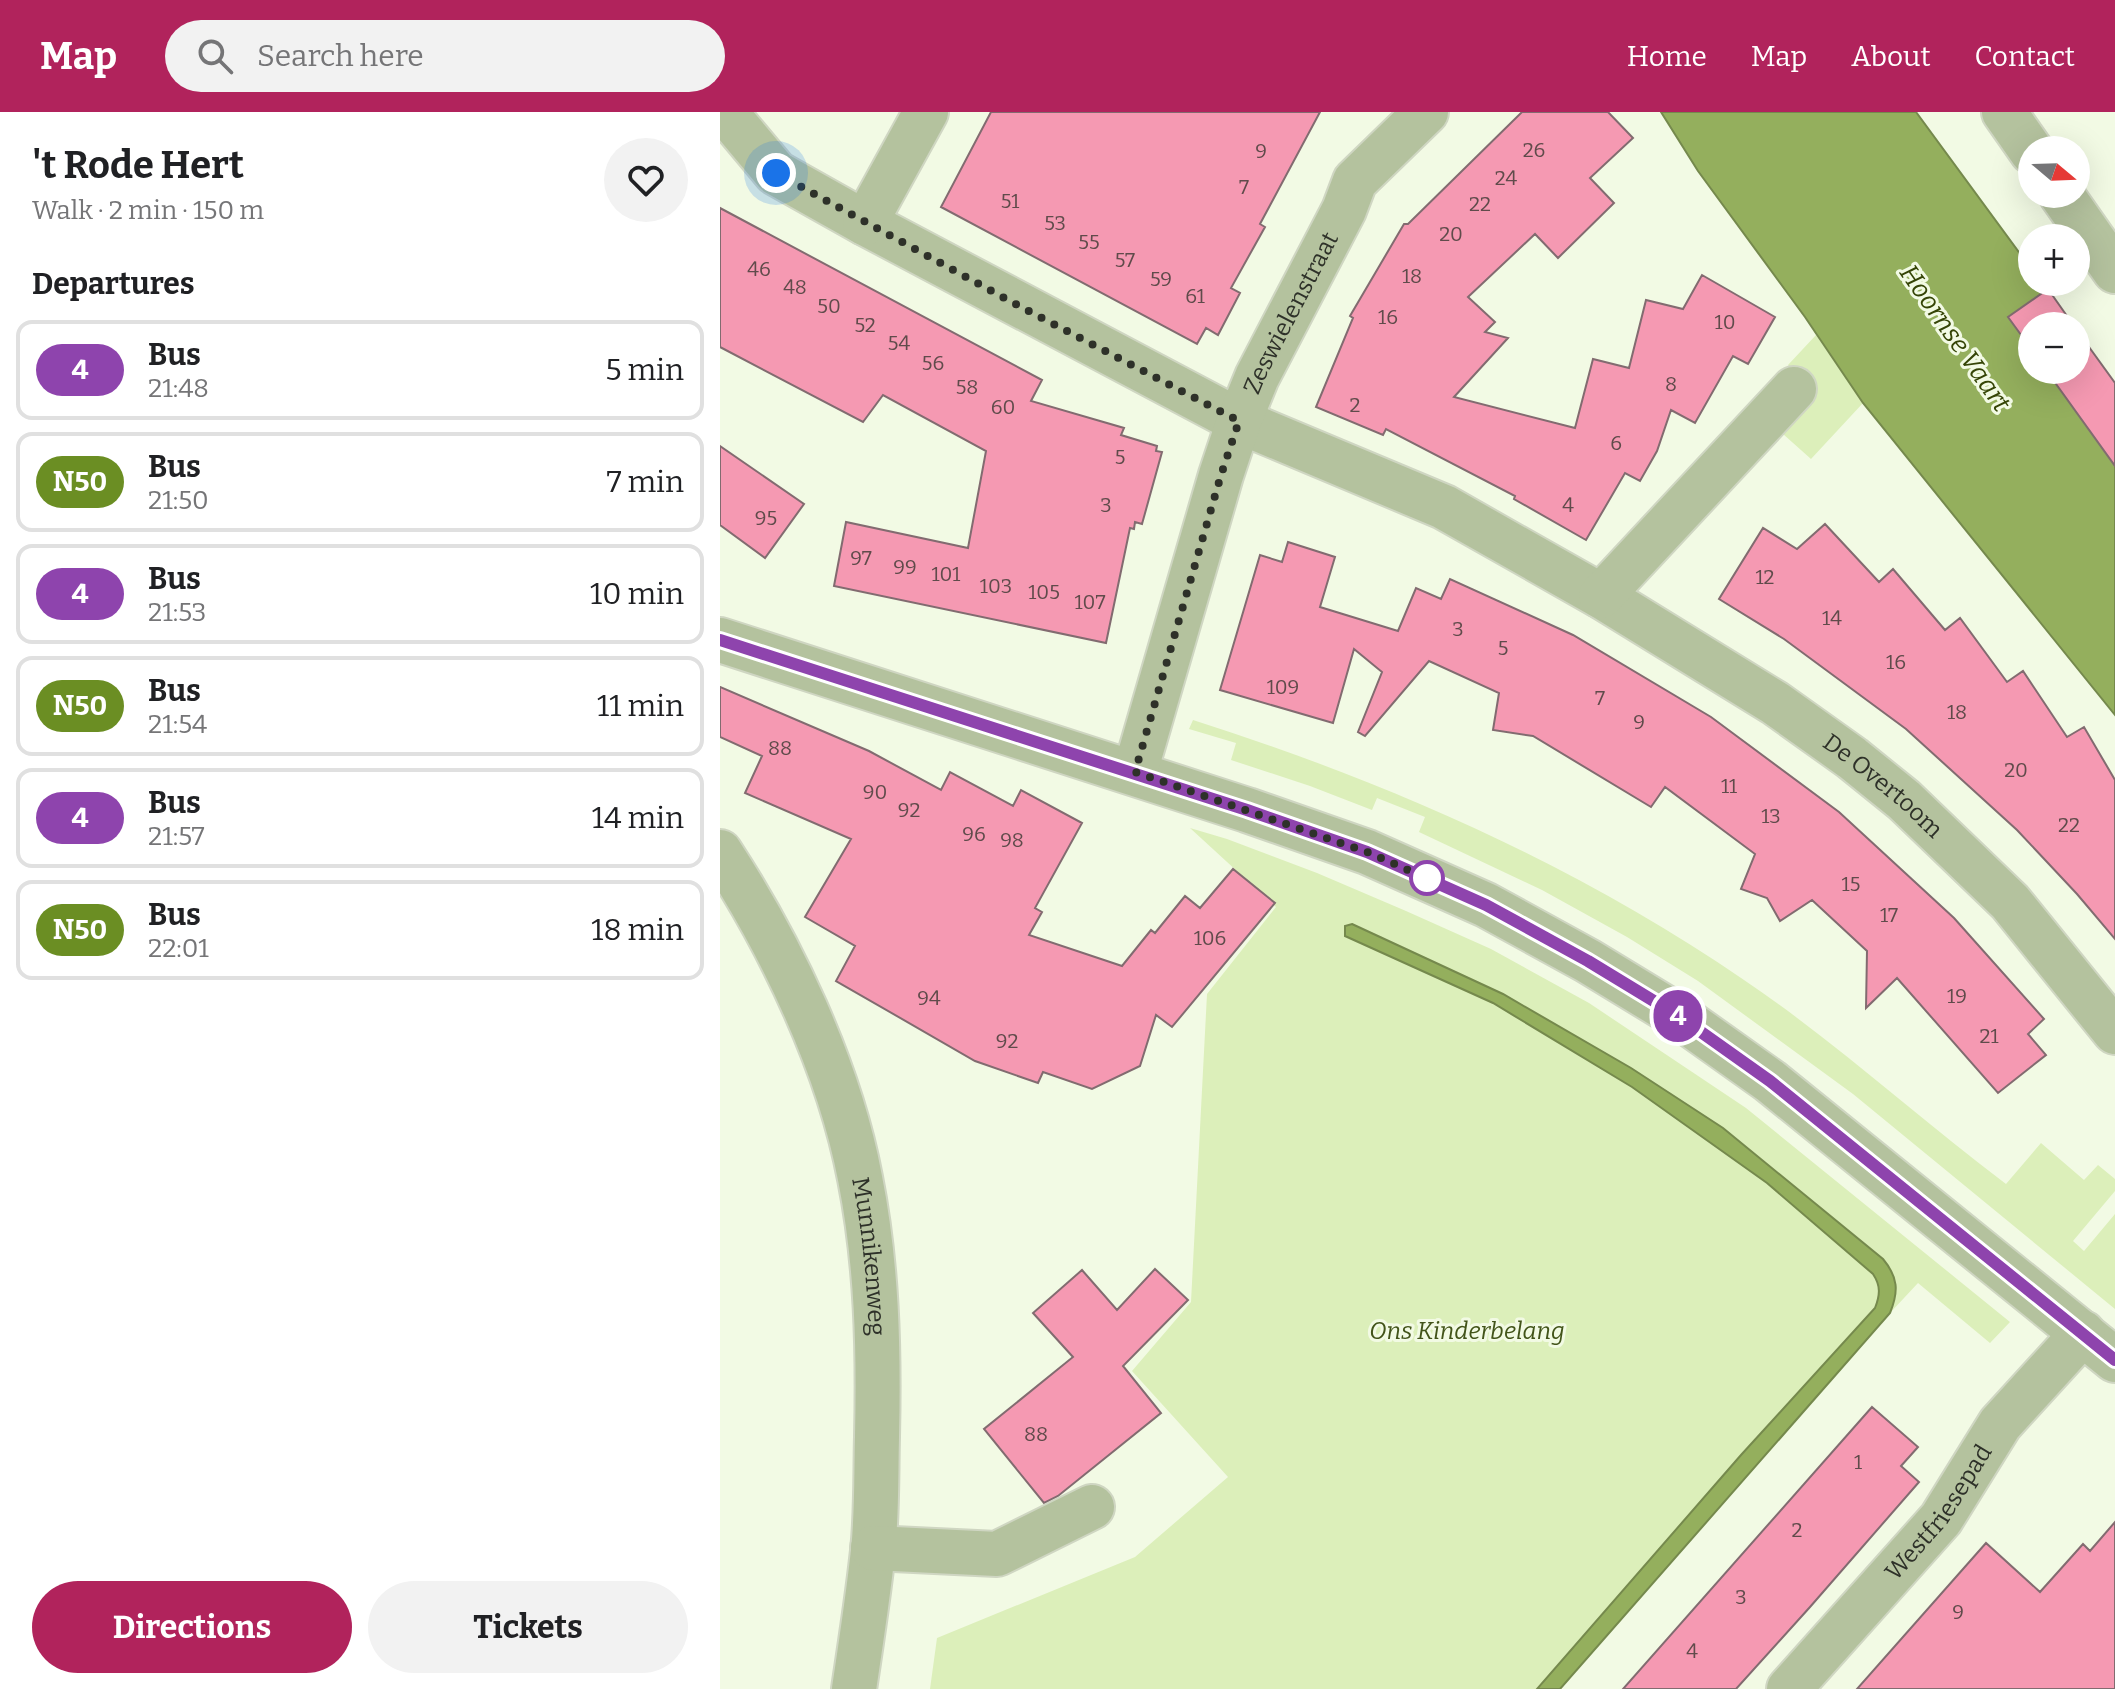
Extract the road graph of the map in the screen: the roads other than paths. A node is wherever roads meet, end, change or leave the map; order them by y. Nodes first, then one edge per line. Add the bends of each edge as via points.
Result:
1 (725, 112) edge
2 (926, 112) edge
3 (1426, 112) edge
4 (2004, 112) edge
5 (2021, 136) edge
6 (2071, 208) edge
7 (865, 223) junction
8 (2115, 271) edge
9 (1794, 389) dead end
10 (1239, 421) junction
11 (1601, 596) junction
12 (720, 640) edge
13 (1135, 772) junction
14 (720, 852) edge
15 (2115, 1032) edge
16 (2099, 1347) edge
17 (1092, 1507) dead end
18 (873, 1548) junction
19 (854, 1689) edge
20 (1789, 1689) edge

1 - 7 street, De Overtoom via 776,173
2 - 7 street
3 - 10 street, Zeswielenstraat via 1355,181
4 - 5 street
6 - 8 street
7 - 10 street, De Overtoom
9 - 11 street
10 - 11 street, De Overtoom via 1444,507
10 - 13 street, Zeswielenstraat
11 - 15 street, De Overtoom via 1775,703 1904,800 2010,902
12 - 13 street
13 - 16 street via 1367,852 1486,905 1588,961 1770,1081
14 - 18 street, Munnikenweg via 749,897 812,1023 860,1177 879,1341
16 - 20 street, Westfriesepad via 2000,1424 1941,1519
17 - 18 street via 997,1554
18 - 19 street, Munnikenweg

